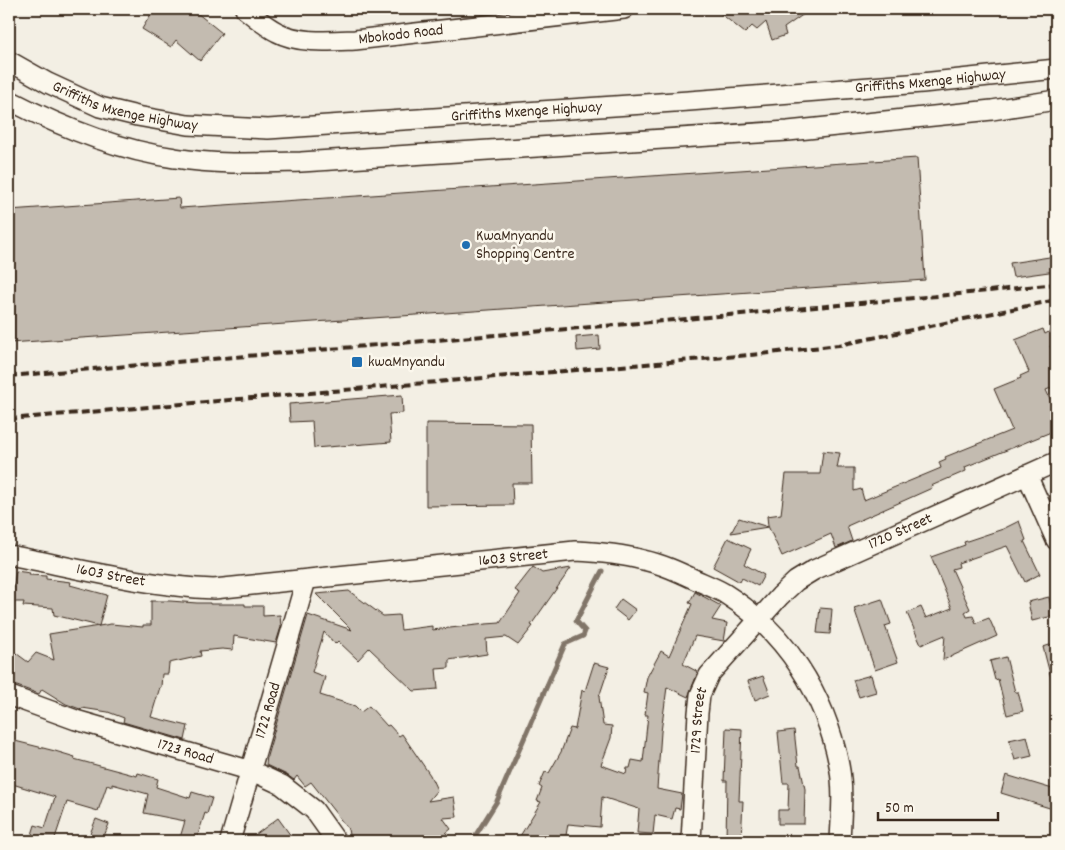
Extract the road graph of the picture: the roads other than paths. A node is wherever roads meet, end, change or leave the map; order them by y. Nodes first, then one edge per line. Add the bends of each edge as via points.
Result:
1 (245, 9) edge
2 (612, 10) edge
3 (9, 61) edge
4 (1056, 69) edge
5 (9, 100) edge
6 (1056, 100) edge
7 (1056, 462) edge
8 (1027, 475) junction
9 (1056, 540) edge
10 (9, 555) edge
11 (306, 580) junction
12 (759, 620) junction
13 (13, 697) dead end
14 (252, 771) junction
15 (230, 841) edge
16 (336, 841) edge
17 (691, 841) edge
18 (840, 841) edge

1 - 2 street, Mbokodo Road via 279,33 327,42
3 - 4 street, Griffiths Mxenge Highway via 48,83 128,114 188,125 268,129 958,80
5 - 6 street, Griffiths Mxenge Highway via 59,124 122,147 174,158 230,163 301,162 788,131 992,110
7 - 8 street, 1720 Street
8 - 9 street
8 - 12 street, 1720 Street via 814,570 796,581
10 - 11 street, 1603 Street via 186,588 214,589
11 - 12 street, 1603 Street via 575,551 609,553 677,571 724,593
11 - 14 street, 1722 Road
12 - 17 street, 1729 Street via 709,674 700,695
12 - 18 street, 1603 Street via 784,644 803,672 833,740 842,796
13 - 14 street, 1723 Road via 76,720
14 - 15 street, 1722 Road
14 - 16 street, 1723 Road via 282,785 314,810

